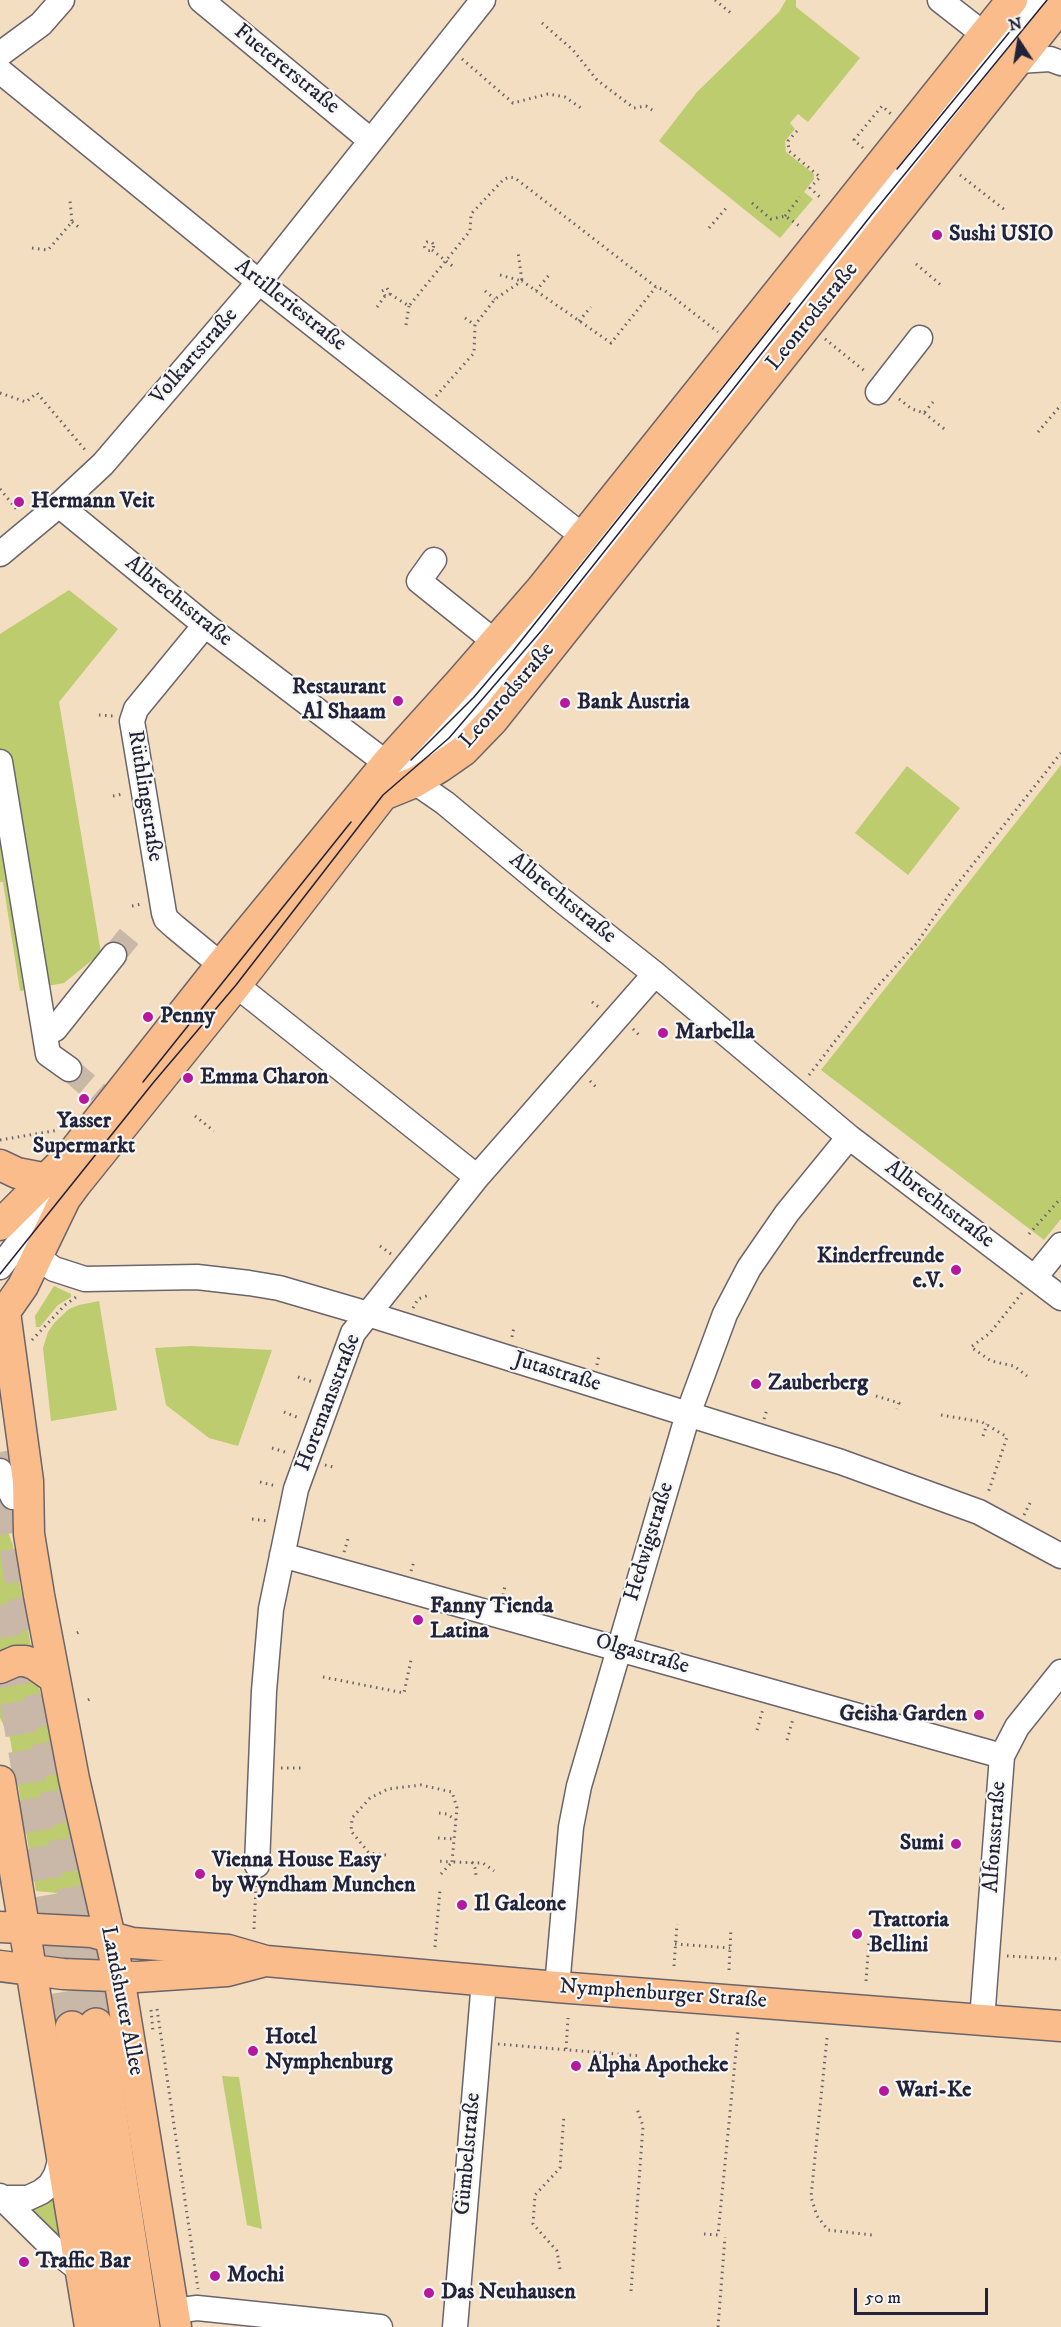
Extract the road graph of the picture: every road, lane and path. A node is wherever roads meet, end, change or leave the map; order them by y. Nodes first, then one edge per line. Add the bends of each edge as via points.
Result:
1 (62, 0) edge
2 (201, 0) edge
3 (483, 0) edge
4 (715, 0) edge
5 (940, 0) edge
6 (1012, 0) edge
7 (1042, 0) edge
8 (1061, 6) edge
9 (732, 14) dead end
10 (542, 23) dead end
11 (1001, 48) junction
12 (0, 54) edge
13 (464, 61) dead end
14 (1061, 63) edge
15 (0, 71) edge
16 (581, 108) dead end
17 (655, 112) dead end
18 (892, 115) dead end
19 (797, 131) dead end
20 (370, 140) junction
21 (865, 149) dead end
22 (960, 175) dead end
23 (800, 197) dead end
24 (824, 200) dead end
25 (70, 201) dead end
26 (752, 203) dead end
27 (728, 206) dead end
28 (1005, 210) dead end
29 (785, 216) junction
30 (72, 222) junction
31 (80, 228) dead end
32 (709, 228) dead end
33 (802, 228) dead end
34 (32, 248) dead end
35 (432, 250) dead end
36 (518, 252) dead end
37 (445, 260) junction
38 (916, 264) dead end
39 (455, 268) dead end
40 (500, 275) dead end
41 (549, 275) dead end
42 (522, 281) junction
43 (259, 282) junction
44 (942, 286) dead end
45 (656, 287) junction
46 (485, 291) dead end
47 (536, 291) junction
48 (390, 294) junction
49 (385, 296) junction
50 (495, 299) junction
51 (409, 306) junction
52 (377, 307) dead end
53 (591, 307) dead end
54 (465, 318) dead end
55 (579, 321) junction
56 (406, 325) dead end
57 (475, 325) junction
58 (920, 338) dead end
59 (735, 347) junction
60 (878, 392) dead end
61 (0, 393) edge
62 (1061, 405) edge
63 (424, 411) junction
64 (924, 413) dead end
65 (947, 431) dead end
66 (1038, 432) dead end
67 (103, 464) junction
68 (0, 489) edge
69 (59, 506) junction
70 (18, 511) dead end
71 (584, 537) junction
72 (0, 555) edge
73 (434, 560) dead end
74 (204, 625) junction
75 (495, 642) junction
76 (1061, 753) edge
77 (0, 762) edge
78 (395, 780) junction
79 (114, 955) tunnel mouth
80 (655, 974) junction
81 (228, 975) junction
82 (45, 1034) junction
83 (69, 1069) tunnel mouth
84 (586, 1077) dead end
85 (597, 1088) dead end
86 (796, 1092) junction
87 (195, 1116) dead end
88 (68, 1128) dead end
89 (214, 1131) dead end
90 (849, 1137) junction
91 (0, 1140) edge
92 (0, 1165) edge
93 (477, 1177) junction
94 (56, 1189) junction
95 (1061, 1198) edge
96 (0, 1225) edge
97 (29, 1230) junction
98 (1029, 1234) dead end
99 (1061, 1245) edge
100 (38, 1258) junction
101 (0, 1267) edge
102 (1035, 1277) junction
103 (80, 1294) dead end
104 (1061, 1298) edge
105 (1015, 1302) dead end
106 (368, 1314) junction
107 (3, 1316) edge
108 (31, 1342) dead end
109 (1027, 1376) dead end
110 (876, 1396) dead end
111 (897, 1409) dead end
112 (688, 1414) junction
113 (942, 1415) dead end
114 (0, 1420) edge
115 (987, 1424) junction
116 (983, 1436) dead end
117 (0, 1471) edge
118 (988, 1494) dead end
119 (13, 1497) junction
120 (29, 1534) junction
121 (282, 1555) junction
122 (1061, 1556) edge
123 (618, 1648) junction
124 (411, 1660) dead end
125 (0, 1668) edge
126 (1061, 1672) edge
127 (323, 1677) dead end
128 (54, 1678) junction
129 (764, 1707) dead end
130 (794, 1715) dead end
131 (757, 1730) dead end
132 (787, 1740) dead end
133 (1002, 1756) junction
134 (0, 1781) edge
135 (439, 1813) dead end
136 (456, 1820) junction
137 (438, 1838) dead end
138 (454, 1839) junction
139 (386, 1855) dead end
140 (436, 1861) dead end
141 (452, 1862) junction
142 (472, 1862) junction
143 (257, 1865) joint
144 (494, 1871) dead end
145 (441, 1874) dead end
146 (476, 1875) dead end
147 (440, 1890) dead end
148 (676, 1924) dead end
149 (12, 1927) edge
150 (731, 1928) dead end
151 (254, 1929) dead end
152 (110, 1936) junction
153 (869, 1941) dead end
154 (675, 1944) junction
155 (435, 1947) dead end
156 (730, 1948) junction
157 (999, 1956) dead end
158 (1061, 1959) edge
159 (266, 1961) junction
160 (0, 1966) edge
161 (674, 1966) dead end
162 (31, 1970) junction
163 (729, 1970) dead end
164 (119, 1977) junction
165 (484, 1981) junction
166 (866, 1981) dead end
167 (557, 1987) junction
168 (157, 2009) dead end
169 (568, 2018) dead end
170 (982, 2020) junction
171 (1061, 2026) edge
172 (738, 2031) dead end
173 (828, 2038) dead end
174 (479, 2042) junction
175 (566, 2049) junction
176 (641, 2056) dead end
177 (637, 2109) dead end
178 (564, 2115) dead end
179 (62, 2154) junction
180 (1, 2197) edge
181 (704, 2234) dead end
182 (872, 2235) dead end
183 (724, 2237) dead end
184 (560, 2269) dead end
185 (81, 2271) junction
186 (198, 2288) dead end
187 (631, 2291) dead end
188 (175, 2319) edge
189 (90, 2327) edge
190 (120, 2327) edge
191 (143, 2327) edge
192 (380, 2327) edge
193 (455, 2327) edge
194 (718, 2327) edge

1 - 12 street via 41,24
2 - 20 street, Fuetererstraße
3 - 20 street, Volkartstraße
4 - 9 path
5 - 11 street
6 - 11 main road, Leonrodstraße
7 - 11 street
8 - 11 main road, Leonrodstraße
10 - 17 path via 573,50 597,80 634,108 646,106
11 - 14 street
11 - 59 main road, Leonrodstraße
11 - 78 main road, Leonrodstraße via 493,720 463,751
13 - 16 path via 513,103 548,94 565,97
15 - 43 street, Artilleriestraße
18 - 21 path via 882,106 862,128 854,140
19 - 24 path via 788,141 789,151 820,177 810,188
20 - 43 street, Volkartstraße
22 - 28 path
23 - 29 path
25 - 30 path
26 - 29 path via 771,219
27 - 32 path
29 - 33 path
30 - 31 path
30 - 34 path via 48,250
35 - 37 path
36 - 42 path
37 - 39 path
37 - 45 path via 470,231 471,214 509,177
37 - 51 path
38 - 44 path
40 - 42 path
41 - 47 path
42 - 47 path
42 - 50 path
43 - 63 street, Artilleriestraße
43 - 67 street, Volkartstraße
45 - 55 path via 611,343
45 - 59 path
46 - 50 path
47 - 55 path
48 - 49 path
48 - 49 path via 384,288 381,291
48 - 51 path
49 - 52 path
50 - 57 path
51 - 56 path
53 - 55 path
54 - 57 path
57 - 63 path via 474,353
58 - 60 street
59 - 71 main road, Leonrodstraße
61 - 67 path via 26,402 37,393 87,452
62 - 66 path
63 - 71 street, Artilleriestraße
64 - 65 path
67 - 69 street, Volkartstraße
68 - 70 path
69 - 72 street, Volkartstraße
69 - 74 street, Albrechtstraße
71 - 75 main road, Leonrodstraße
73 - 75 street via 419,581
74 - 78 street, Albrechtstraße
74 - 81 street, Rüthlingstraße via 136,709 132,721 166,919
75 - 78 main road, Leonrodstraße
76 - 86 path via 951,892 917,943 876,988
77 - 82 street
78 - 80 street, Albrechtstraße via 446,803
78 - 81 main road, Leonrodstraße
78 - 97 street via 371,797 38,1212
79 - 82 street via 55,1029
80 - 86 street, Albrechtstraße
80 - 93 street, Horemansstraße
81 - 93 street, Rüthlingstraße
81 - 94 main road, Leonrodstraße via 74,1151
82 - 83 street via 48,1054
84 - 85 path
86 - 90 street, Albrechtstraße
87 - 89 path
88 - 91 path
90 - 102 street, Albrechtstraße
90 - 112 street, Hedwigstraße via 787,1213 749,1268 725,1314
92 - 94 main road
93 - 106 street, Horemansstraße
94 - 96 main road, Leonrodstraße
94 - 97 street
94 - 100 main road, Leonrodstraße
95 - 98 path
97 - 101 street
99 - 102 street
100 - 106 street, Jutastraße via 54,1269 85,1279 197,1277 249,1283
100 - 107 main road, Leonrodstraße
102 - 104 street, Albrechtstraße
103 - 108 path
105 - 109 path via 990,1333 971,1347 991,1361 1014,1366
106 - 112 street, Jutastraße
106 - 121 street, Horemansstraße via 353,1333 306,1459
107 - 120 main road, Landshuter Allee via 28,1481
110 - 111 path via 899,1403
112 - 122 street, Jutastraße via 841,1462 970,1509
112 - 123 street, Hedwigstraße
113 - 115 path
114 - 119 main road, Landshuter Allee
115 - 116 path
115 - 118 path via 1007,1437
117 - 119 street, Landshuter Allee
119 - 120 main road, Landshuter Allee
120 - 128 main road, Landshuter Allee
121 - 123 street, Olgastraße
121 - 143 street, Horemansstraße via 267,1642
123 - 133 street, Olgastraße
123 - 167 street, Hedwigstraße via 571,1827
124 - 127 path via 404,1693
125 - 128 main road via 24,1661
126 - 133 street, Alfonsstraße via 1017,1727
128 - 152 main road, Landshuter Allee
129 - 131 path
130 - 132 path
133 - 170 street, Alfonsstraße
134 - 149 main road
135 - 136 path
136 - 138 path
136 - 139 path via 452,1792 421,1785 388,1789 370,1798 352,1818 351,1831 369,1853
137 - 138 path
138 - 141 path
140 - 141 path
141 - 142 path
141 - 145 path
142 - 144 path via 483,1863
142 - 146 path
143 - 151 path
147 - 155 path
148 - 154 path
149 - 152 main road, Nymphenburger Straße
149 - 162 main road
150 - 156 path
152 - 159 main road, Nymphenburger Straße via 132,1942 228,1950
152 - 164 main road, Landshuter Allee
153 - 166 path
154 - 156 path
154 - 161 path
156 - 163 path
157 - 158 path
159 - 164 main road, Nymphenburger Straße via 227,1971
159 - 165 main road, Nymphenburger Straße
160 - 162 main road, Nymphenburger Straße
162 - 164 main road, Nymphenburger Straße
162 - 179 main road
164 - 188 main road, Landshuter Allee
165 - 167 main road, Nymphenburger Straße
165 - 174 street, Gümbelstraße
167 - 170 main road, Nymphenburger Straße
168 - 186 path, Landshuter Allee
169 - 175 path
170 - 171 main road, Nymphenburger Straße
172 - 181 path via 719,2231 718,2235
173 - 182 path via 811,2197 817,2216 828,2230
174 - 175 path
174 - 193 street, Gümbelstraße
175 - 176 path
177 - 187 path via 642,2126
178 - 184 path via 560,2168 536,2195 533,2224 557,2251
179 - 180 street via 50,2186 28,2198
179 - 185 main road
180 - 185 street
183 - 194 path
185 - 189 main road
188 - 192 street via 197,2308
190 - 191 highway, Landshuter Allee via 84,2027

